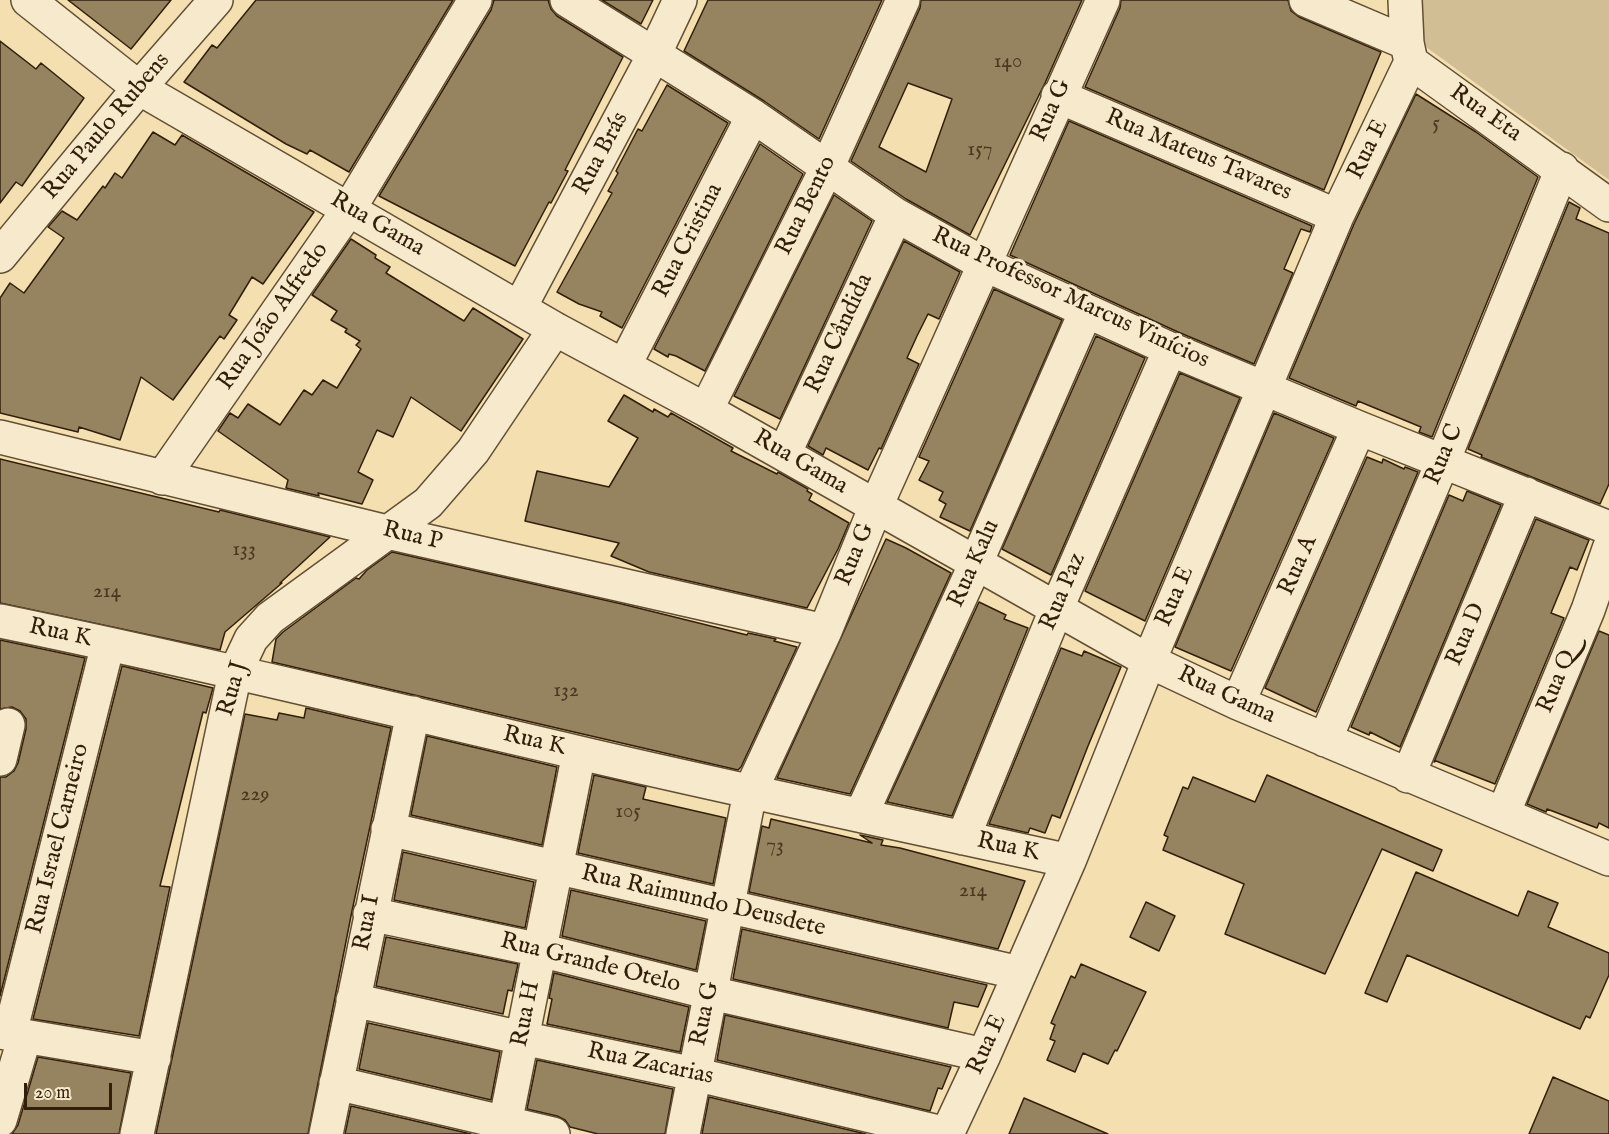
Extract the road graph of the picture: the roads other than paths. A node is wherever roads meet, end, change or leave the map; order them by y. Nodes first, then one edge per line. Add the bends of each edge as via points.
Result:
1 (28, 0) edge
2 (216, 0) edge
3 (475, 0) edge
4 (567, 0) edge
5 (680, 0) edge
6 (903, 0) edge
7 (1103, 0) edge
8 (1306, 0) edge
9 (1405, 0) edge
10 (1409, 53) junction
11 (654, 56) junction
12 (139, 88) junction
13 (1058, 96) junction
14 (753, 116) junction
15 (827, 168) junction
16 (1562, 169) junction
17 (1609, 205) edge
18 (349, 209) junction
19 (896, 215) junction
20 (1337, 216) junction
21 (0, 256) edge
22 (984, 264) junction
23 (520, 307) junction
24 (1086, 311) junction
25 (555, 329) junction
26 (1170, 349) junction
27 (624, 366) junction
28 (1264, 388) junction
29 (706, 410) junction
30 (1359, 428) junction
31 (0, 438) edge
32 (784, 454) junction
33 (1443, 461) junction
34 (162, 478) junction
35 (1526, 494) junction
36 (876, 506) junction
37 (1609, 528) edge
38 (387, 532) junction
39 (1609, 549) edge
40 (976, 563) junction
41 (1056, 609) junction
42 (1599, 614) edge
43 (0, 621) edge
44 (825, 632) junction
45 (108, 644) junction
46 (1149, 661) junction
47 (234, 673) junction
48 (1239, 703) junction
49 (413, 713) junction
50 (8, 726) dead end
51 (1325, 740) junction
52 (579, 753) junction
53 (0, 759) edge
54 (1408, 776) junction
55 (750, 792) junction
56 (1503, 814) junction
57 (861, 815) junction
58 (388, 829) junction
59 (963, 838) junction
60 (1609, 859) edge
61 (1069, 861) junction
62 (556, 869) junction
63 (728, 908) junction
64 (370, 914) junction
65 (540, 950) junction
66 (1020, 974) junction
67 (711, 993) junction
68 (353, 1000) junction
69 (12, 1034) edge
70 (522, 1038) junction
71 (984, 1055) junction
72 (154, 1058) junction
73 (694, 1074) junction
74 (336, 1083) junction
75 (0, 1120) edge
76 (504, 1128) edge
77 (137, 1134) edge
78 (326, 1134) edge
79 (553, 1134) edge
80 (683, 1134) edge
81 (947, 1134) edge

1 - 12 street, Rua Gama
2 - 12 street, Rua Paulo Rubens
3 - 18 street, Rua João Alfredo
4 - 11 street, Rua Professor Marcus Vinícios
5 - 11 street, Rua Brás
6 - 15 street, Rua Bento
7 - 13 street, Rua G
8 - 10 street, Rua Eta
9 - 10 street
10 - 16 street, Rua Eta
10 - 20 street, Rua E
11 - 14 street, Rua Professor Marcus Vinícios
11 - 23 street, Rua Brás
12 - 18 street, Rua Gama
12 - 21 street, Rua Paulo Rubens
13 - 20 street, Rua Mateus Tavares
13 - 22 street, Rua G
14 - 15 street, Rua Professor Marcus Vinícios
14 - 27 street, Rua Cristina
15 - 19 street, Rua Professor Marcus Vinícios
15 - 29 street, Rua Bento
16 - 17 street, Rua Eta
16 - 33 street, Rua C
18 - 23 street, Rua Gama
18 - 34 street, Rua João Alfredo
19 - 22 street, Rua Professor Marcus Vinícios
19 - 32 street, Rua Cândida
20 - 28 street, Rua E
22 - 24 street, Rua Professor Marcus Vinícios
22 - 36 street, Rua G
23 - 25 street, Rua Gama
24 - 26 street, Rua Professor Marcus Vinícios
24 - 40 street, Rua Kalu
25 - 27 street, Rua Gama
25 - 38 street, Rua J via 473,451 428,503
26 - 28 street, Rua Professor Marcus Vinícios
26 - 41 street, Rua Paz
27 - 29 street, Rua Gama
28 - 30 street, Rua Professor Marcus Vinícios
28 - 46 street, Rua E
29 - 32 street, Rua Gama
30 - 33 street, Rua Professor Marcus Vinícios
30 - 48 street, Rua A
31 - 34 street, Rua P
32 - 36 street, Rua Gama
33 - 35 street, Rua Professor Marcus Vinícios
33 - 51 street, Rua C
34 - 38 street, Rua P
35 - 37 street, Rua Professor Marcus Vinícios
35 - 54 street, Rua D
36 - 40 street, Rua Gama
36 - 44 street, Rua G
38 - 44 street, Rua P
38 - 47 street, Rua J via 270,618 251,639
39 - 42 street, Rua Q
40 - 41 street, Rua Gama
40 - 57 street, Rua Kalu
41 - 46 street, Rua Gama
41 - 59 street, Rua Paz
42 - 56 street, Rua Q
43 - 45 street, Rua K
44 - 55 street, Rua G
45 - 47 street, Rua K
45 - 69 street, Rua Israel Carneiro
46 - 48 street, Rua Gama
46 - 61 street, Rua E
47 - 49 street, Rua K
47 - 72 street, Rua J
48 - 51 street, Rua Gama
49 - 52 street, Rua K
49 - 58 street, Rua I
50 - 53 street
51 - 54 street, Rua Gama
52 - 55 street, Rua K
52 - 62 street, Rua H
54 - 56 street, Rua Gama
55 - 57 street, Rua K
55 - 63 street, Rua G
56 - 60 street, Rua Gama
57 - 59 street, Rua K
58 - 62 street, Rua Raimundo Deusdete
58 - 64 street, Rua I
59 - 61 street, Rua K
61 - 66 street, Rua E
62 - 63 street, Rua Raimundo Deusdete
62 - 65 street, Rua H
63 - 66 street, Rua Raimundo Deusdete
63 - 67 street, Rua G
64 - 65 street, Rua Grande Otelo
64 - 68 street, Rua I
65 - 67 street, Rua Grande Otelo
65 - 70 street, Rua H
66 - 71 street, Rua E
67 - 71 street, Rua Grande Otelo
67 - 73 street, Rua G
68 - 70 street, Rua Zacarias
68 - 74 street, Rua I
69 - 72 street
69 - 75 street, Rua Israel Carneiro
70 - 73 street, Rua Zacarias
70 - 76 street, Rua H
71 - 81 street, Rua E
72 - 77 street, Rua J
73 - 80 street, Rua G
73 - 81 street, Rua Zacarias
74 - 76 street
74 - 78 street, Rua I
76 - 79 street

